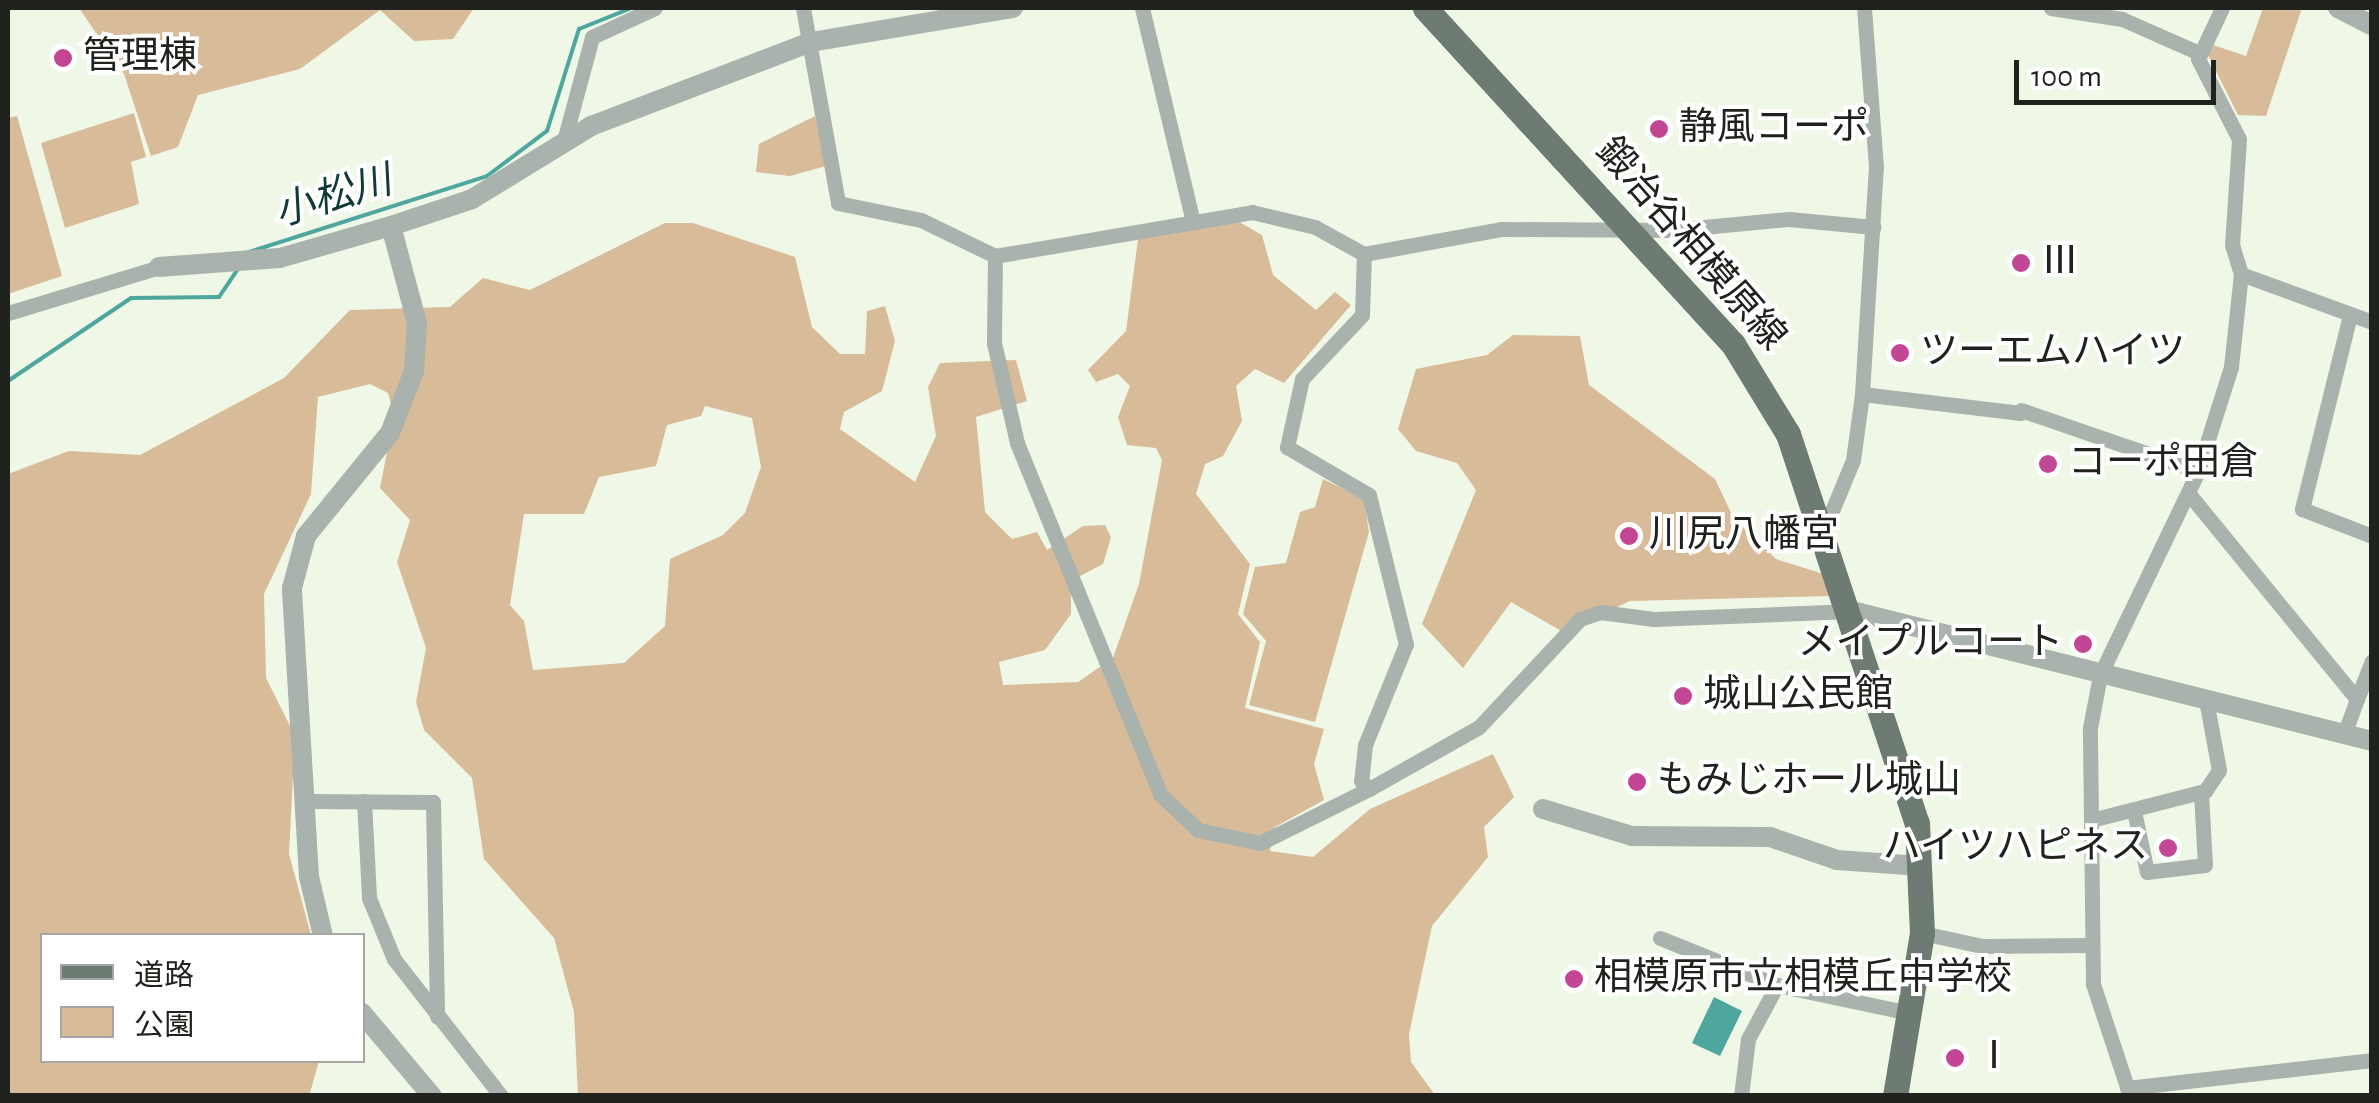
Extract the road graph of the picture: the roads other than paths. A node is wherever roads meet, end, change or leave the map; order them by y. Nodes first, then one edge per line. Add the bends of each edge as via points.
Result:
1 (655, 8) edge
2 (803, 8) edge
3 (1013, 8) edge
4 (1142, 8) edge
5 (1425, 8) edge
6 (1864, 8) edge
7 (2050, 8) edge
8 (2222, 8) edge
9 (2338, 8) edge
10 (2372, 25) edge
11 (811, 42) junction
12 (2199, 53) junction
13 (564, 141) junction
14 (1192, 218) junction
15 (391, 226) junction
16 (1874, 227) junction
17 (1630, 229) junction
18 (1364, 254) junction
19 (994, 256) junction
20 (160, 267) joint
21 (2241, 274) junction
22 (8, 313) edge
23 (2350, 315) junction
24 (2372, 322) edge
25 (1862, 394) junction
26 (2198, 471) junction
27 (2188, 494) junction
28 (1824, 530) junction
29 (2372, 536) edge
30 (1852, 611) junction
31 (2372, 660) edge
32 (2100, 675) junction
33 (2356, 699) junction
34 (2206, 700) junction
35 (2344, 734) junction
36 (2372, 741) edge
37 (1369, 789) junction
38 (2202, 794) junction
39 (308, 800) junction
40 (364, 802) junction
41 (1543, 809) dead end
42 (2134, 811) junction
43 (2095, 819) junction
44 (1921, 866) junction
45 (322, 933) edge
46 (1922, 933) junction
47 (1660, 938) dead end
48 (2090, 945) junction
49 (1777, 985) junction
50 (1910, 1012) junction
51 (437, 1016) junction
52 (365, 1017) edge
53 (2372, 1060) edge
54 (2129, 1092) edge
55 (432, 1096) edge
56 (502, 1096) edge
57 (1742, 1096) edge
58 (1895, 1096) edge

1 - 13 street via 592,38
2 - 11 street
3 - 11 street
4 - 14 street
5 - 17 main road, 鍛冶谷相模原線
6 - 16 street
7 - 12 street via 2122,19
8 - 12 street
9 - 10 street
11 - 13 street
11 - 19 street via 838,203 921,220
12 - 21 street via 2239,139 2232,245
13 - 15 street via 472,199
14 - 18 street via 1284,216
14 - 19 street
15 - 20 street via 252,262
15 - 39 street via 417,323 414,370 390,432 306,536 292,588
16 - 17 street via 1789,220
16 - 25 street
17 - 18 street via 1502,229
17 - 28 main road, 鍛冶谷相模原線 via 1757,376
18 - 37 street via 1362,314 1302,379 1287,447 1369,496 1406,644 1366,745 1361,781
19 - 37 street via 1001,393 1160,794 1198,830 1260,843
20 - 22 street
21 - 23 street
21 - 26 street via 2231,367
23 - 24 street
23 - 29 street via 2302,509
25 - 26 street via 2021,411
25 - 28 street via 1853,460
26 - 27 street
27 - 32 street
27 - 33 street
28 - 30 main road, 鍛冶谷相模原線
30 - 32 street
30 - 37 street via 1580,620 1479,726
30 - 44 main road, 鍛冶谷相模原線 via 1909,786
31 - 33 street
32 - 34 street
32 - 43 street via 2089,755
33 - 35 street
34 - 35 street
34 - 38 street via 2218,770
35 - 36 street
38 - 42 street
38 - 42 street via 2204,865 2147,872
39 - 40 street
39 - 45 street via 309,877
40 - 51 street via 369,898 394,959
40 - 51 street via 432,802
41 - 44 street via 1632,836 1770,837 1837,860
42 - 43 street
43 - 48 street
44 - 46 main road, 鍛冶谷相模原線
46 - 48 street via 1982,946
46 - 50 main road, 鍛冶谷相模原線
47 - 49 street
48 - 54 street via 2093,984
49 - 50 street
49 - 57 street via 1748,1039
50 - 58 main road, 鍛冶谷相模原線
51 - 56 street
52 - 55 street
53 - 54 street

